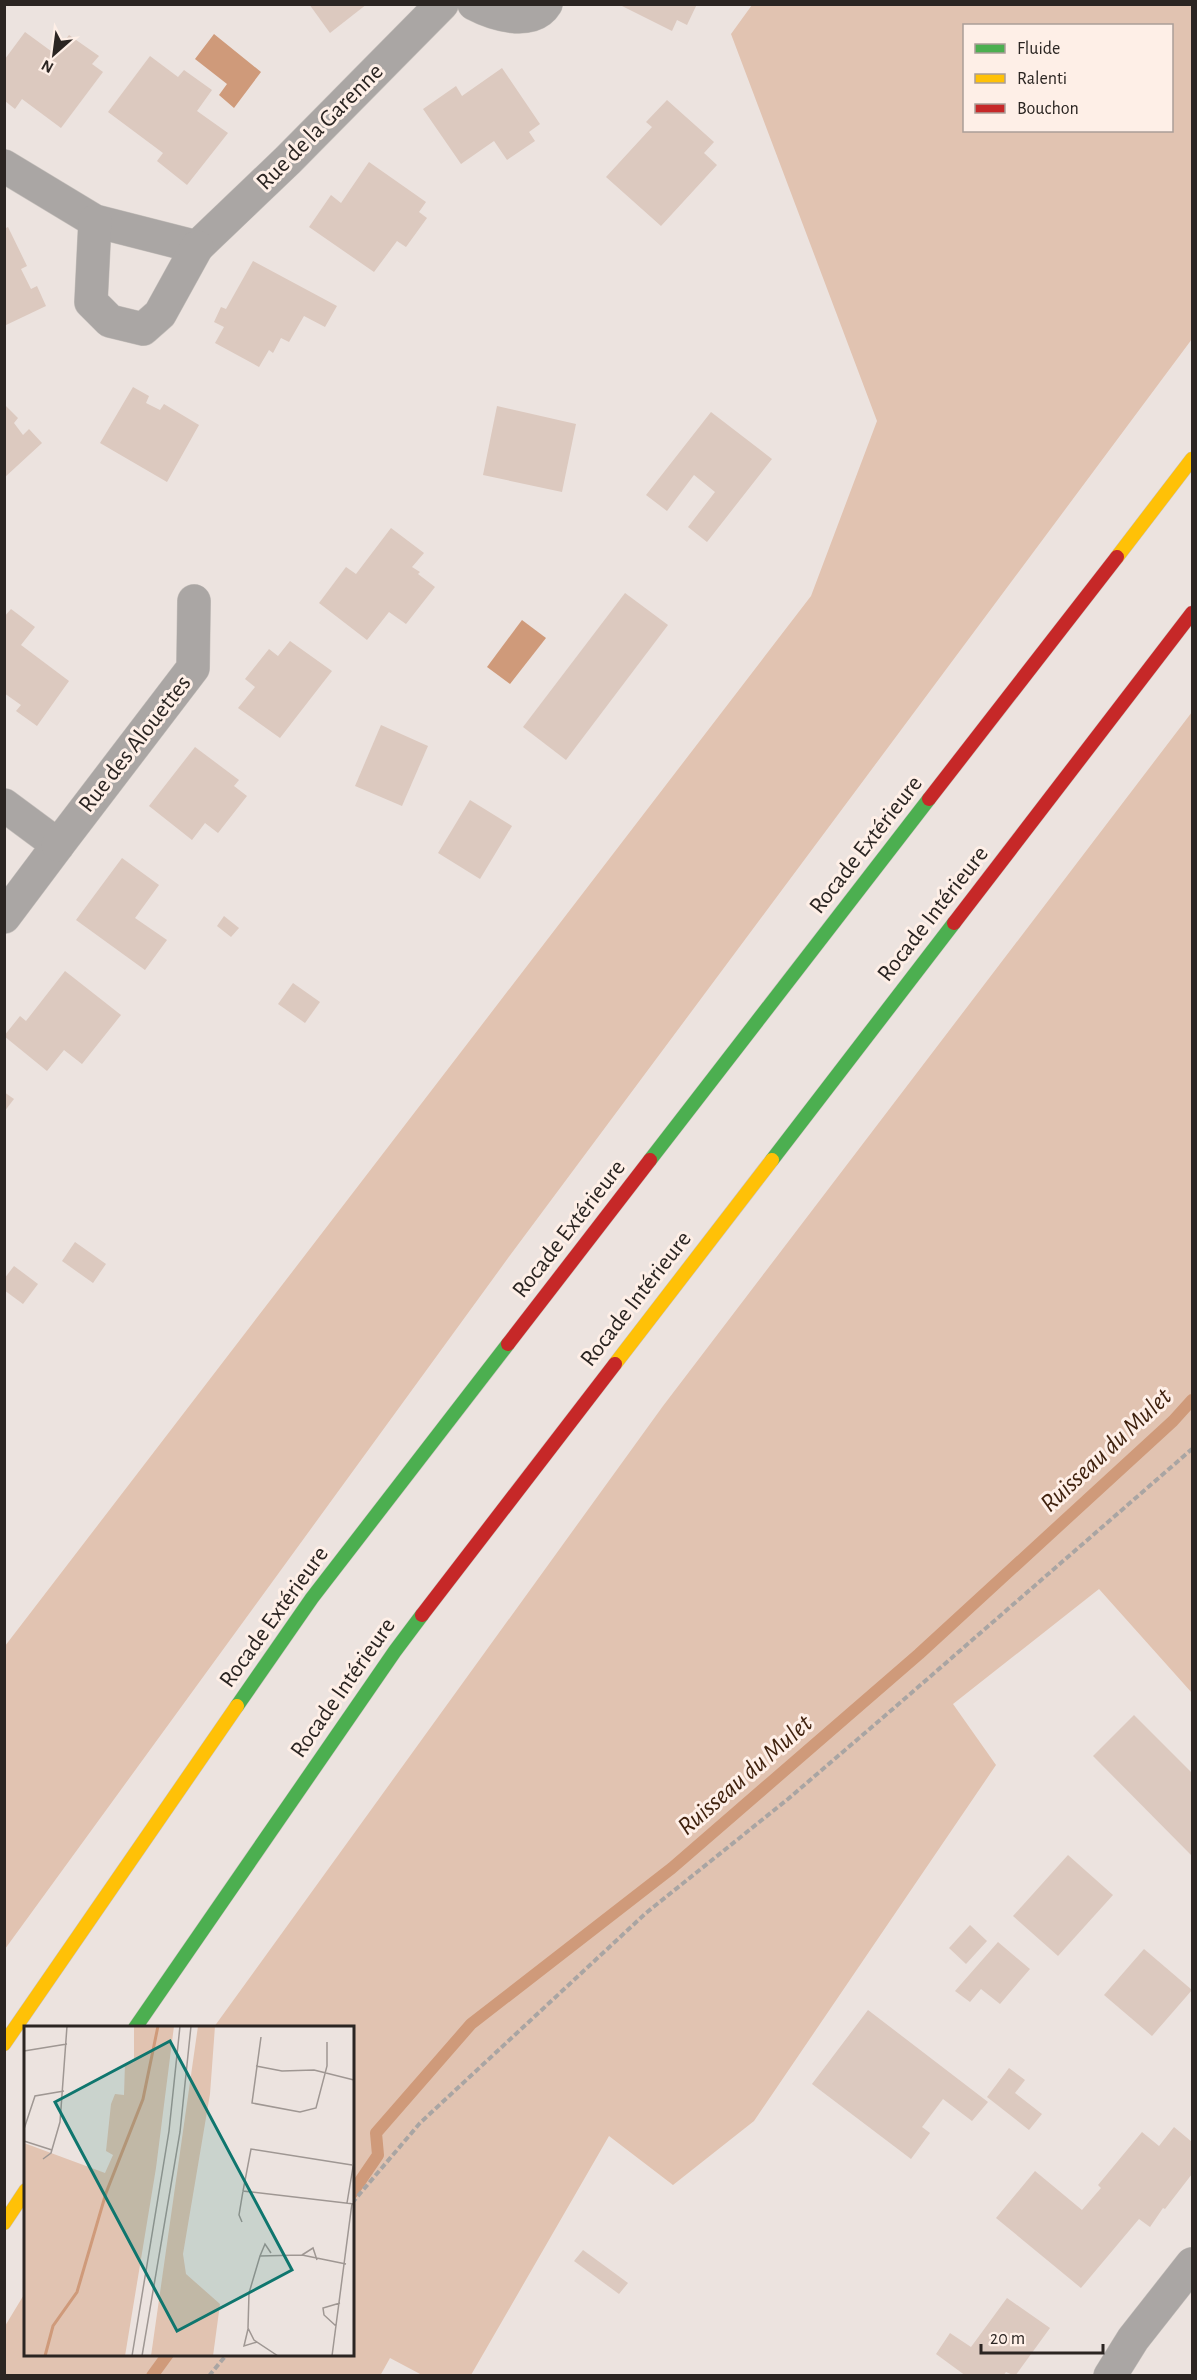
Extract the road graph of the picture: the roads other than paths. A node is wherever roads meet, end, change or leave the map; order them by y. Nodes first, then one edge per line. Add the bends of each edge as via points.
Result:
1 (442, 4) edge
2 (474, 4) edge
3 (546, 4) edge
4 (4, 166) edge
5 (94, 221) junction
6 (197, 246) junction
7 (1192, 459) edge
8 (194, 601) dead end
9 (1192, 612) edge
10 (4, 805) edge
11 (58, 844) junction
12 (4, 917) edge
13 (136, 2026) edge
14 (4, 2044) edge
15 (24, 2193) edge
16 (4, 2223) edge
17 (1192, 2264) edge
18 (1110, 2376) edge

1 - 6 street, Rue de la Garenne
2 - 3 street via 491,13 522,18
4 - 5 street
5 - 6 street
5 - 6 street, Rue de la Garenne via 91,302 110,321 143,329 160,314
7 - 14 highway, Rocade Extérieure via 312,1598
8 - 11 street, Rue des Alouettes via 193,668
9 - 13 highway, Rocade Intérieure via 394,1651
10 - 11 street
11 - 12 street, Rue des Alouettes
15 - 16 highway
17 - 18 street via 1133,2339

